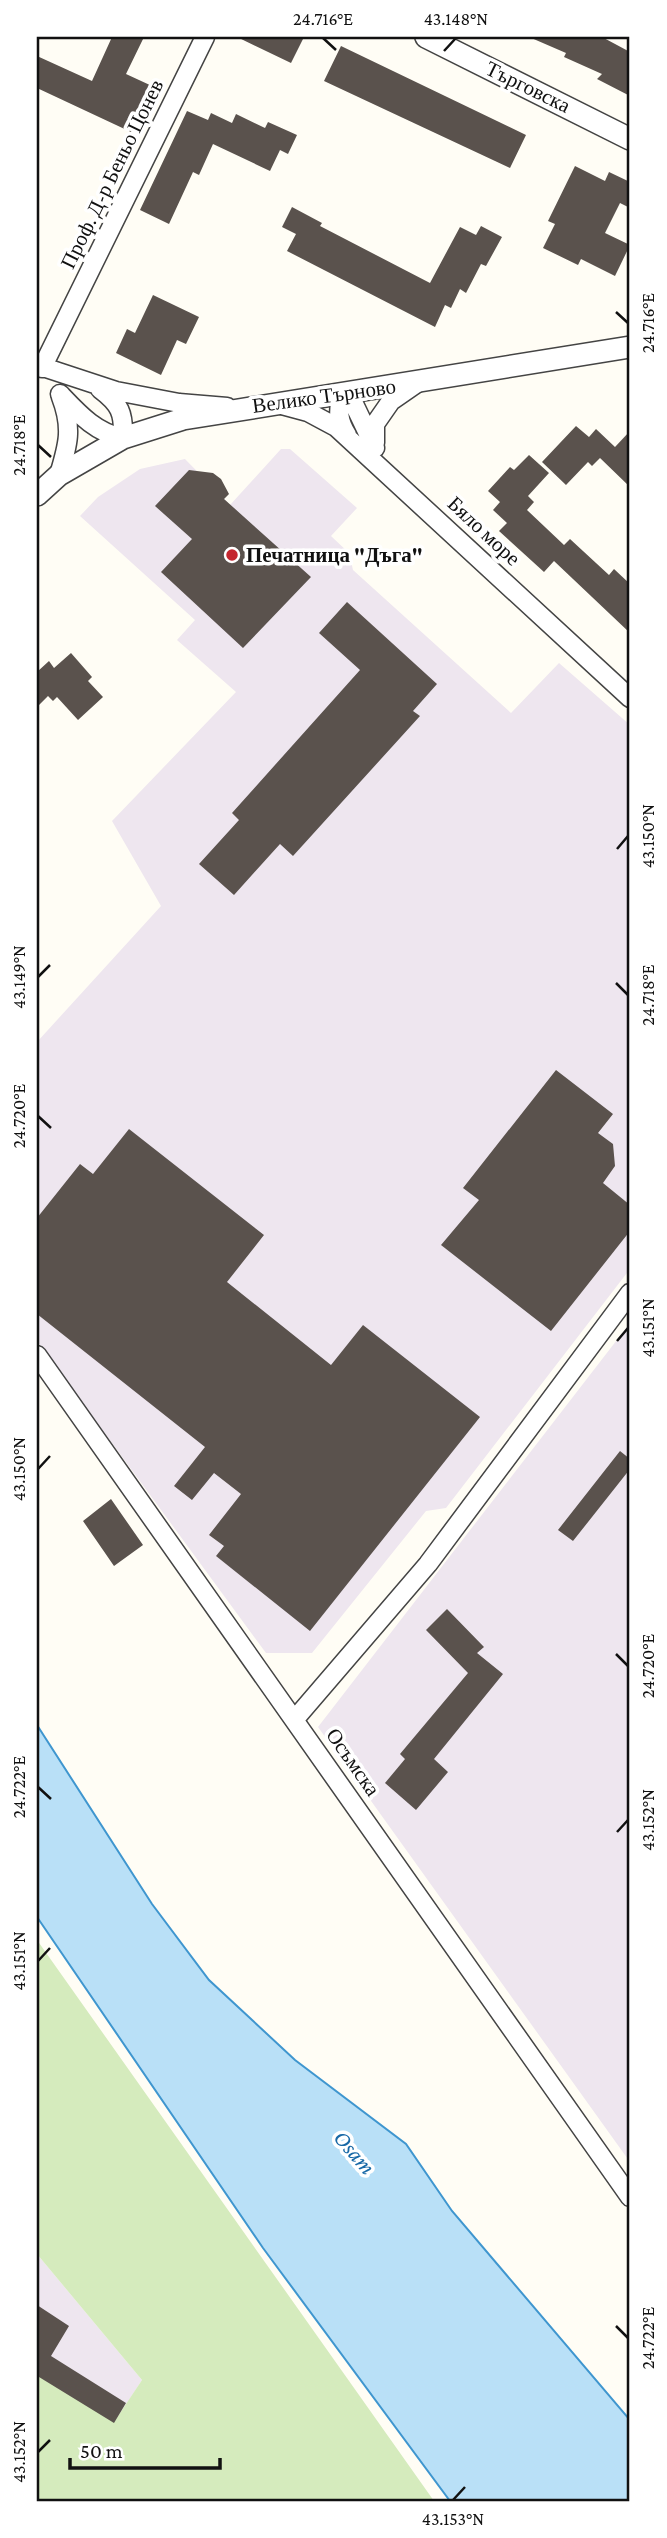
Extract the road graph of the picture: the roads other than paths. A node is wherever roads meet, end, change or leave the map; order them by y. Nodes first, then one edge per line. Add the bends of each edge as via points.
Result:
1 (205, 37) edge
2 (426, 37) edge
3 (630, 139) edge
4 (630, 346) edge
5 (39, 367) edge
6 (417, 383) junction
7 (94, 384) junction
8 (60, 394) junction
9 (343, 394) junction
10 (276, 403) junction
11 (242, 408) junction
12 (348, 438) junction
13 (123, 439) junction
14 (375, 448) junction
15 (384, 469) junction
16 (59, 475) junction
17 (37, 495) edge
18 (630, 698) edge
19 (630, 1293) edge
20 (37, 1355) edge
21 (295, 1719) junction
22 (630, 2197) edge

1 - 5 street, Проф. Д-р Беньо Цонев
2 - 3 street, Търговска
4 - 6 street, Велико Търново
5 - 7 street
5 - 8 street
6 - 9 street, Велико Търново
6 - 14 street via 391,401 375,424
7 - 11 street via 178,403
7 - 13 street via 114,400 124,418
8 - 13 street via 86,422
8 - 16 street via 68,415 69,443
9 - 10 street, Велико Търново
9 - 12 street via 338,408
9 - 14 street, Бяло море via 353,402
10 - 11 street, Велико Търново
10 - 12 street via 308,412
11 - 13 street, Велико Търново via 183,419
12 - 15 street
13 - 16 street, Велико Търново
14 - 15 street, Бяло море
15 - 18 street, Бяло море
16 - 17 street, Велико Търново
19 - 21 street via 428,1564
20 - 21 street, Осъмска
21 - 22 street, Осъмска

